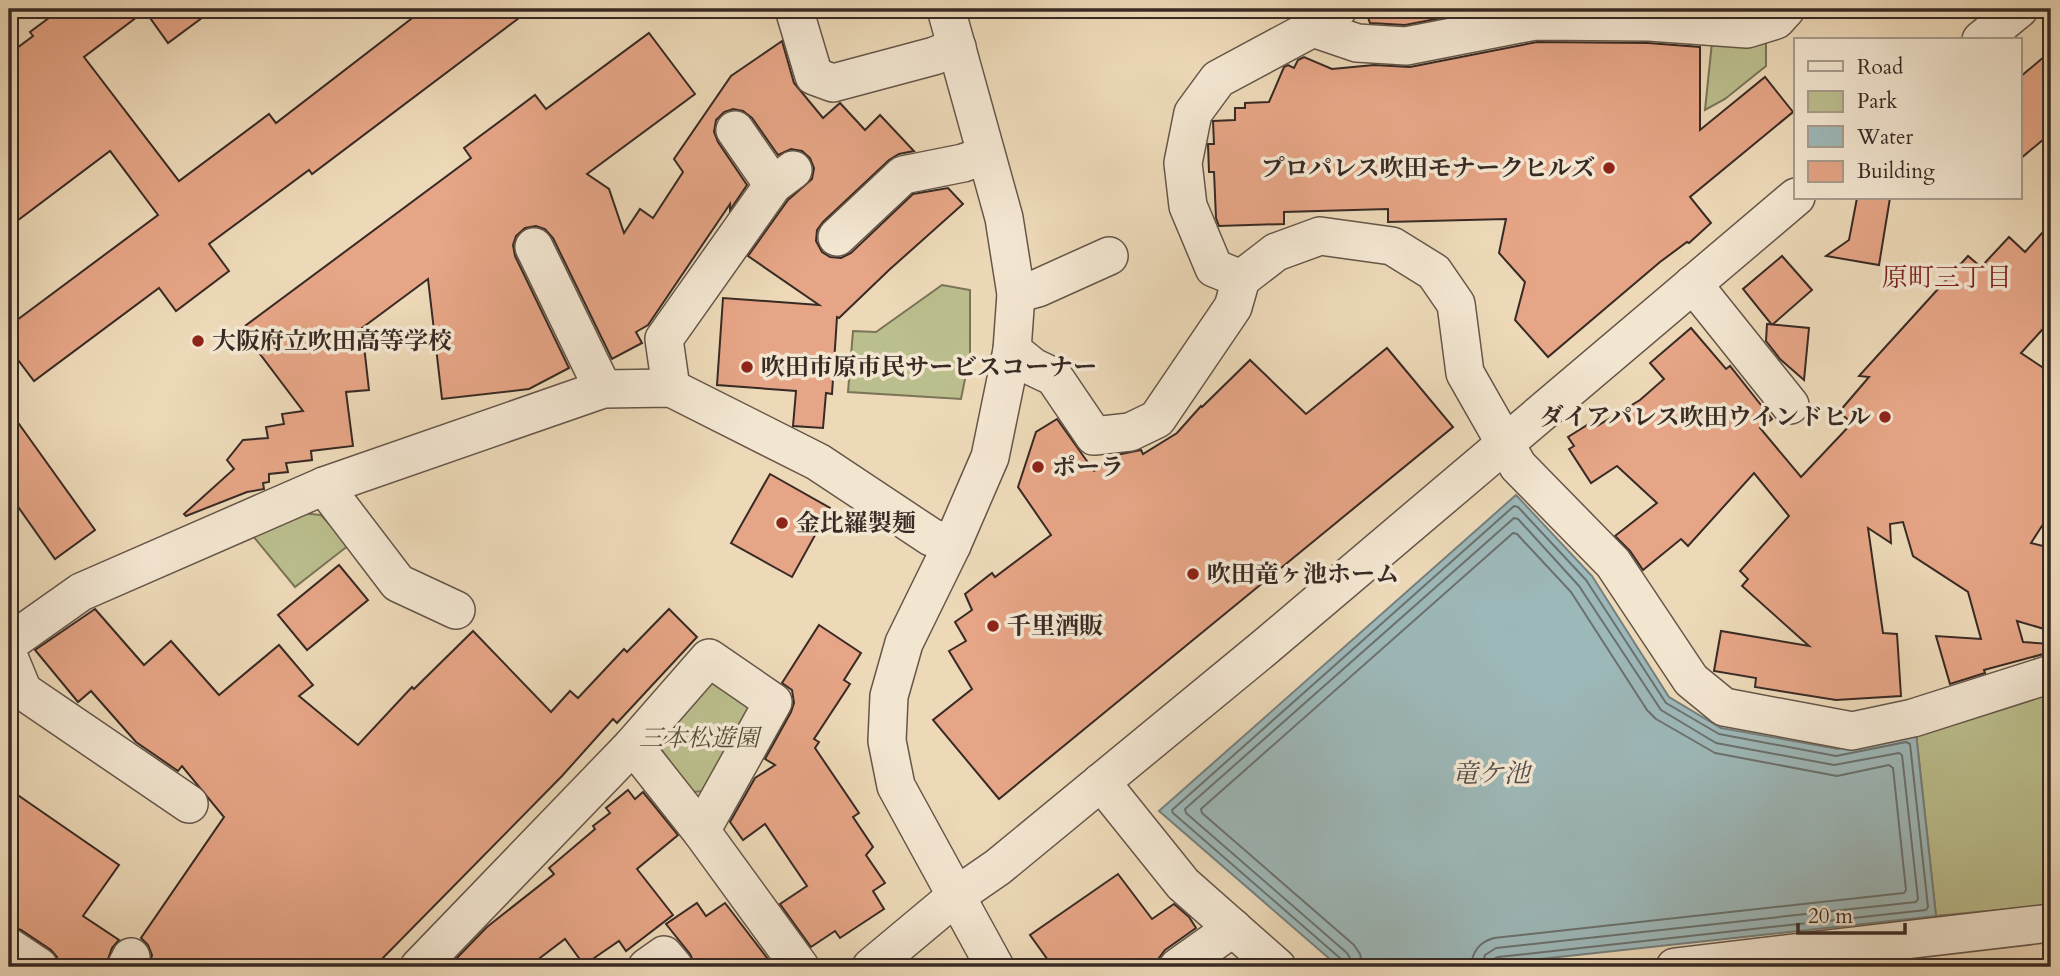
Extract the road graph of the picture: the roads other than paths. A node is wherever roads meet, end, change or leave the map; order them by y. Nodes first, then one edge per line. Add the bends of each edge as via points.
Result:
1 (794, 9) edge
2 (946, 9) edge
3 (1786, 9) edge
4 (2019, 9) edge
5 (1326, 19) edge
6 (1984, 38) edge
7 (957, 47) junction
8 (735, 130) dead end
9 (986, 155) junction
10 (1794, 199) edge
11 (837, 237) dead end
12 (534, 247) dead end
13 (1109, 256) dead end
14 (1241, 279) junction
15 (1693, 284) junction
16 (1016, 294) junction
17 (1012, 350) junction
18 (671, 388) junction
19 (603, 389) junction
20 (1790, 405) dead end
21 (1504, 443) junction
22 (324, 486) junction
23 (953, 545) junction
24 (456, 610) dead end
25 (9, 643) edge
26 (9, 657) edge
27 (2051, 674) edge
28 (633, 745) junction
29 (1101, 782) junction
30 (189, 804) dead end
31 (701, 831) junction
32 (956, 896) junction
33 (2051, 923) edge
34 (1233, 928) junction
35 (9, 947) edge
36 (39, 967) edge
37 (419, 967) edge
38 (647, 967) edge
39 (674, 967) edge
40 (800, 967) edge
41 (870, 967) edge
42 (995, 967) edge
43 (1178, 967) edge
44 (1277, 967) edge
45 (1675, 967) edge

1 - 7 street via 814,76 833,83
2 - 7 street
3 - 5 street via 1776,20 1747,29 1535,21 1406,46 1357,43
4 - 6 street
5 - 14 street via 1218,79 1193,113 1183,163 1188,206 1214,268
7 - 9 street
8 - 18 street via 783,178 664,338
9 - 11 street via 903,175
9 - 16 street via 1004,218
10 - 15 street
12 - 19 street
13 - 16 street
14 - 17 street via 1233,307 1157,419 1130,432 1094,436 1054,377
14 - 21 street via 1276,252 1320,236 1392,246 1434,272 1456,304 1465,373
15 - 20 street
15 - 21 street
16 - 17 street
17 - 23 street via 990,457
18 - 19 street
18 - 23 street via 818,462 931,537
19 - 22 street
21 - 27 street via 1518,466 1613,563 1691,680 1724,707 1852,731 1913,718
21 - 29 street
22 - 24 street via 398,583
22 - 25 street via 81,592
23 - 32 street via 904,643 889,696 887,741 896,786
26 - 30 street via 23,691
28 - 31 street
28 - 31 street via 709,659 773,702
28 - 37 street
29 - 32 street
29 - 34 street via 1183,884
31 - 40 street
32 - 41 street
32 - 42 street
33 - 45 street
34 - 43 street
34 - 44 street
35 - 36 street
38 - 39 street via 664,955

